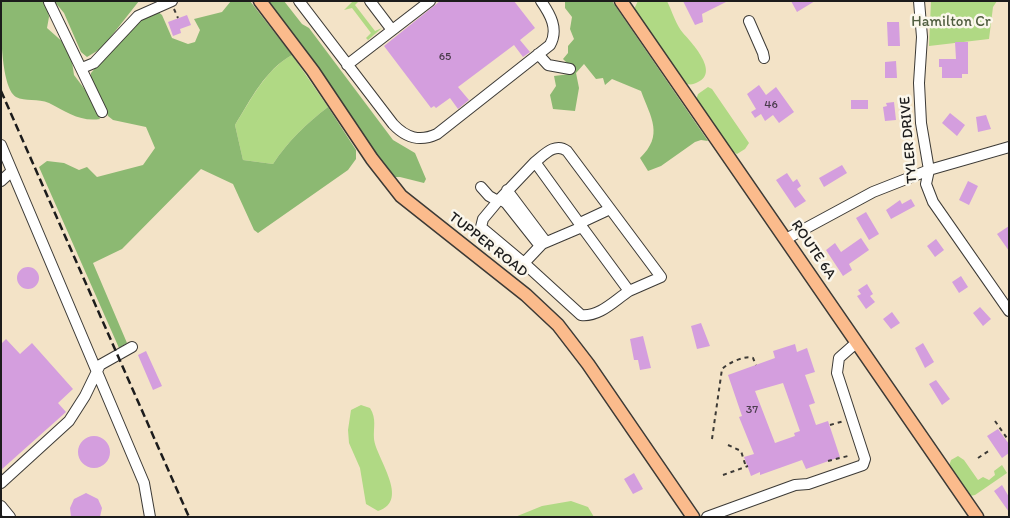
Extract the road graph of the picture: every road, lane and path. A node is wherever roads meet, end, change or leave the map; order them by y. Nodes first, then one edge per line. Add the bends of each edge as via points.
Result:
1 (172, 1) edge
2 (260, 1) edge
3 (299, 1) edge
4 (370, 1) edge
5 (430, 1) edge
6 (540, 1) edge
7 (621, 1) edge
8 (919, 1) edge
9 (49, 2) edge
10 (749, 22) dead end
11 (392, 30) junction
12 (538, 54) junction
13 (764, 58) dead end
14 (347, 65) junction
15 (82, 68) junction
16 (570, 69) dead end
17 (102, 112) dead end
18 (1, 146) edge
19 (1009, 147) edge
20 (535, 162) junction
21 (928, 170) junction
22 (12, 171) junction
23 (1, 180) edge
24 (481, 187) dead end
25 (508, 190) junction
26 (499, 200) junction
27 (610, 209) junction
28 (581, 225) junction
29 (786, 239) junction
30 (543, 244) junction
31 (524, 263) junction
32 (629, 291) junction
33 (1009, 312) edge
34 (856, 343) junction
35 (132, 347) dead end
36 (756, 365) dead end
37 (96, 370) junction
38 (851, 418) junction
39 (995, 422) dead end
40 (830, 425) dead end
41 (712, 439) dead end
42 (1009, 441) edge
43 (728, 445) dead end
44 (990, 450) dead end
45 (848, 456) dead end
46 (978, 458) dead end
47 (828, 461) dead end
48 (723, 475) dead end
49 (1, 483) edge
50 (1, 506) edge
51 (973, 515) edge
52 (10, 517) edge
53 (150, 517) edge
54 (692, 517) edge
55 (707, 517) edge

1 - 15 street via 138,16 94,63
2 - 54 main road, TUPPER ROAD via 401,196 526,295 558,325
3 - 14 street
4 - 11 street
5 - 11 street
6 - 12 street via 550,14 554,33 550,44
7 - 29 main road, ROUTE 6A
8 - 21 street, TYLER DRIVE via 922,37 918,83
9 - 15 street
10 - 13 street
11 - 14 street
12 - 14 street via 437,134 417,139 397,129
12 - 16 street via 548,65
15 - 17 street
18 - 22 street
19 - 21 street
20 - 25 street
20 - 27 street via 554,148 563,148
20 - 28 street
21 - 29 street via 873,192
21 - 33 street, TYLER DRIVE via 926,184 933,202
22 - 23 street
22 - 37 street
24 - 26 street via 489,196
25 - 26 street
25 - 30 street
26 - 30 street via 506,202
26 - 31 street via 483,219 481,227
27 - 28 street
27 - 32 street via 661,277
28 - 30 street
28 - 32 street
29 - 34 main road, ROUTE 6A
30 - 31 street
31 - 32 street via 581,315 593,314
34 - 38 street via 843,354 837,367
34 - 51 main road, ROUTE 6A
35 - 37 street
36 - 41 path via 749,357 722,369
37 - 49 street via 69,421
37 - 53 street via 144,483
38 - 40 path
38 - 55 street via 865,459 863,465 808,484 795,485
39 - 42 path
43 - 48 path via 741,451 747,467
44 - 46 path
45 - 47 path
50 - 52 street

